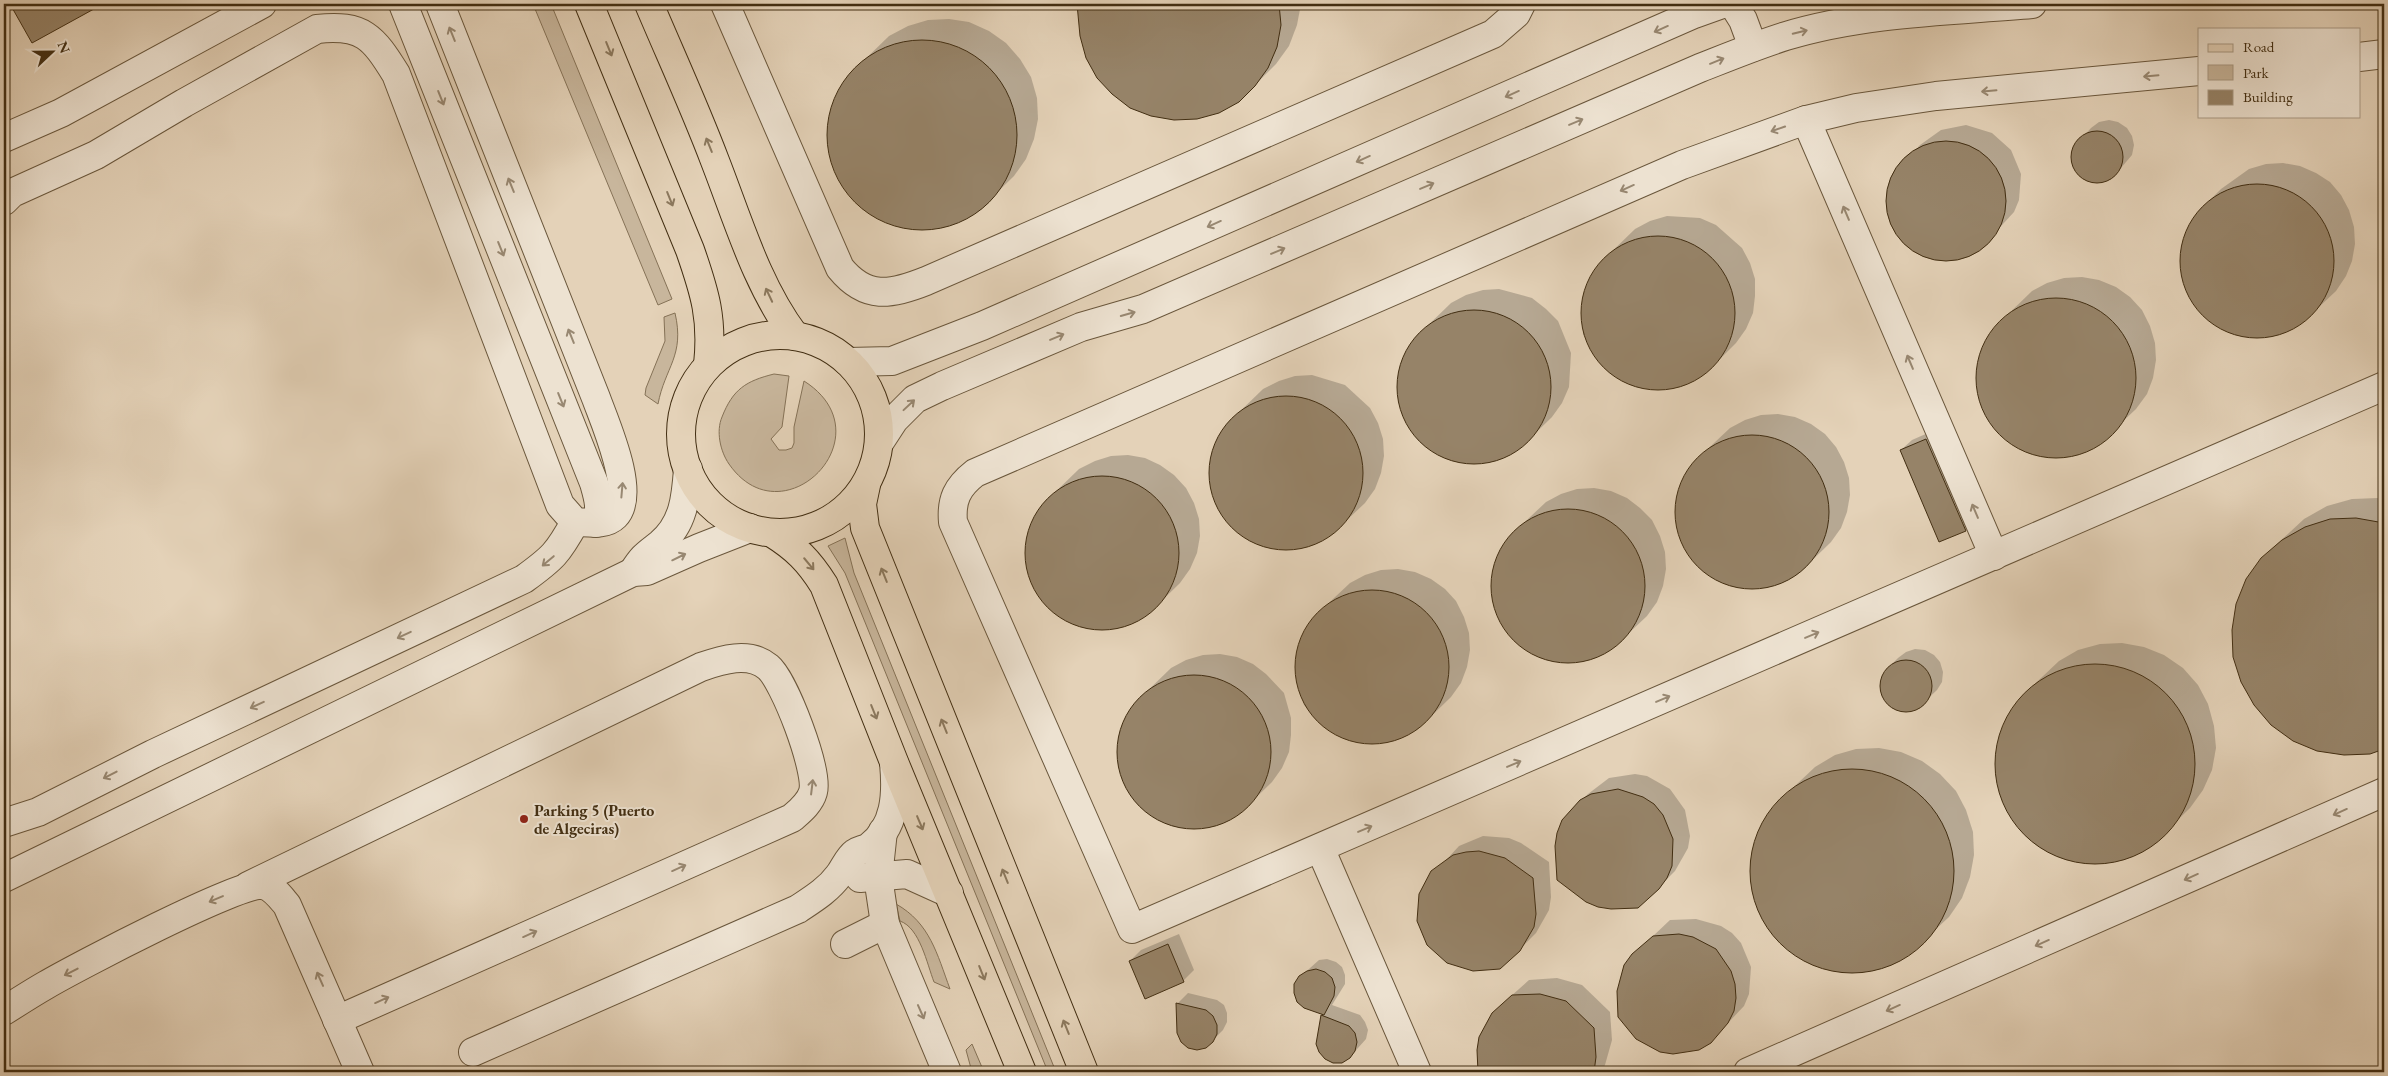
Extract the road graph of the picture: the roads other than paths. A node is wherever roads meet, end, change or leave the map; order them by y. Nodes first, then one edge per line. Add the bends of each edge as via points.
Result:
1 (262, 4) edge
2 (404, 4) edge
3 (440, 4) edge
4 (590, 4) edge
5 (649, 4) edge
6 (725, 4) edge
7 (1521, 4) edge
8 (1722, 4) edge
9 (1733, 4) edge
10 (2032, 4) edge
11 (1753, 47) junction
12 (2384, 54) edge
13 (2360, 56) edge
14 (2198, 71) edge
15 (1806, 120) junction
16 (4, 138) edge
17 (4, 201) edge
18 (795, 336) junction
19 (848, 362) junction
20 (708, 365) junction
21 (2384, 386) edge
22 (879, 443) junction
23 (688, 469) junction
24 (866, 485) junction
25 (585, 522) junction
26 (761, 531) junction
27 (1994, 556) junction
28 (633, 572) junction
29 (894, 762) junction
30 (2384, 792) edge
31 (4, 823) edge
32 (883, 831) junction
33 (1320, 848) junction
34 (878, 876) junction
35 (838, 877) junction
36 (4, 878) edge
37 (248, 886) junction
38 (949, 893) junction
39 (885, 924) junction
40 (845, 944) dead end
41 (895, 952) junction
42 (4, 1011) edge
43 (338, 1020) junction
44 (473, 1052) dead end
45 (360, 1072) edge
46 (927, 1072) edge
47 (947, 1072) edge
48 (1022, 1072) edge
49 (1084, 1072) edge
50 (1417, 1072) edge
51 (1748, 1072) edge

1 - 16 street via 61,113
2 -> 25 street via 594,483 600,502 599,516
25 -> 3 street via 604,522 615,516 620,507 623,484 618,460
4 -> 20 main road via 701,282 710,316
18 -> 5 main road via 778,313 764,284
6 - 7 street via 840,268 862,288 878,292 903,290 926,281 1493,34 1516,14
8 -> 19 street via 982,326 892,361
9 - 11 street
11 -> 10 street via 1821,27 1870,19
22 -> 11 street via 894,420 915,399 942,386 1081,327 1143,309
12 - 13 street
14 -> 15 street via 1936,96 1856,108
27 -> 15 street
15 -> 33 street via 1682,164 975,473 963,482 955,494 953,522 1132,929
17 - 25 street via 12,193 96,155 317,29 338,27 359,31 380,47 396,74 560,505
18 - 19 main road via 831,348
18 - 20 main road via 767,336 745,341
19 - 22 main road via 863,379 873,399
20 - 23 main road via 686,403 682,447
21 - 27 street
22 - 24 main road via 875,465
23 - 26 main road via 712,506 730,519
23 - 28 street via 686,501 680,518 661,543 644,555
24 - 26 main road via 852,502 822,523 794,532
49 -> 24 main road via 865,528 862,504
25 -> 31 street via 550,560 524,579 153,754 38,812
28 -> 26 street via 647,572 699,548
26 -> 29 main road via 794,547 813,567 824,585
33 -> 27 street
28 - 36 street
29 - 32 street via 897,792 892,816
29 -> 38 main road
30 -> 51 street
32 - 34 street
32 - 35 street via 867,848 854,853
33 - 50 street
34 - 35 street
34 - 38 street via 907,874
34 - 39 street
35 - 44 street via 823,893 798,909 711,958
37 -> 42 street via 212,900 46,984
43 -> 37 street via 287,905 276,892 264,885
43 -> 37 street via 792,818 804,808 813,792 813,774 808,750 779,682 768,667 755,661 730,658 702,667
38 -> 48 main road
39 - 40 street
39 - 41 street
41 - 46 street via 901,1013
41 -> 47 street
43 - 45 street

